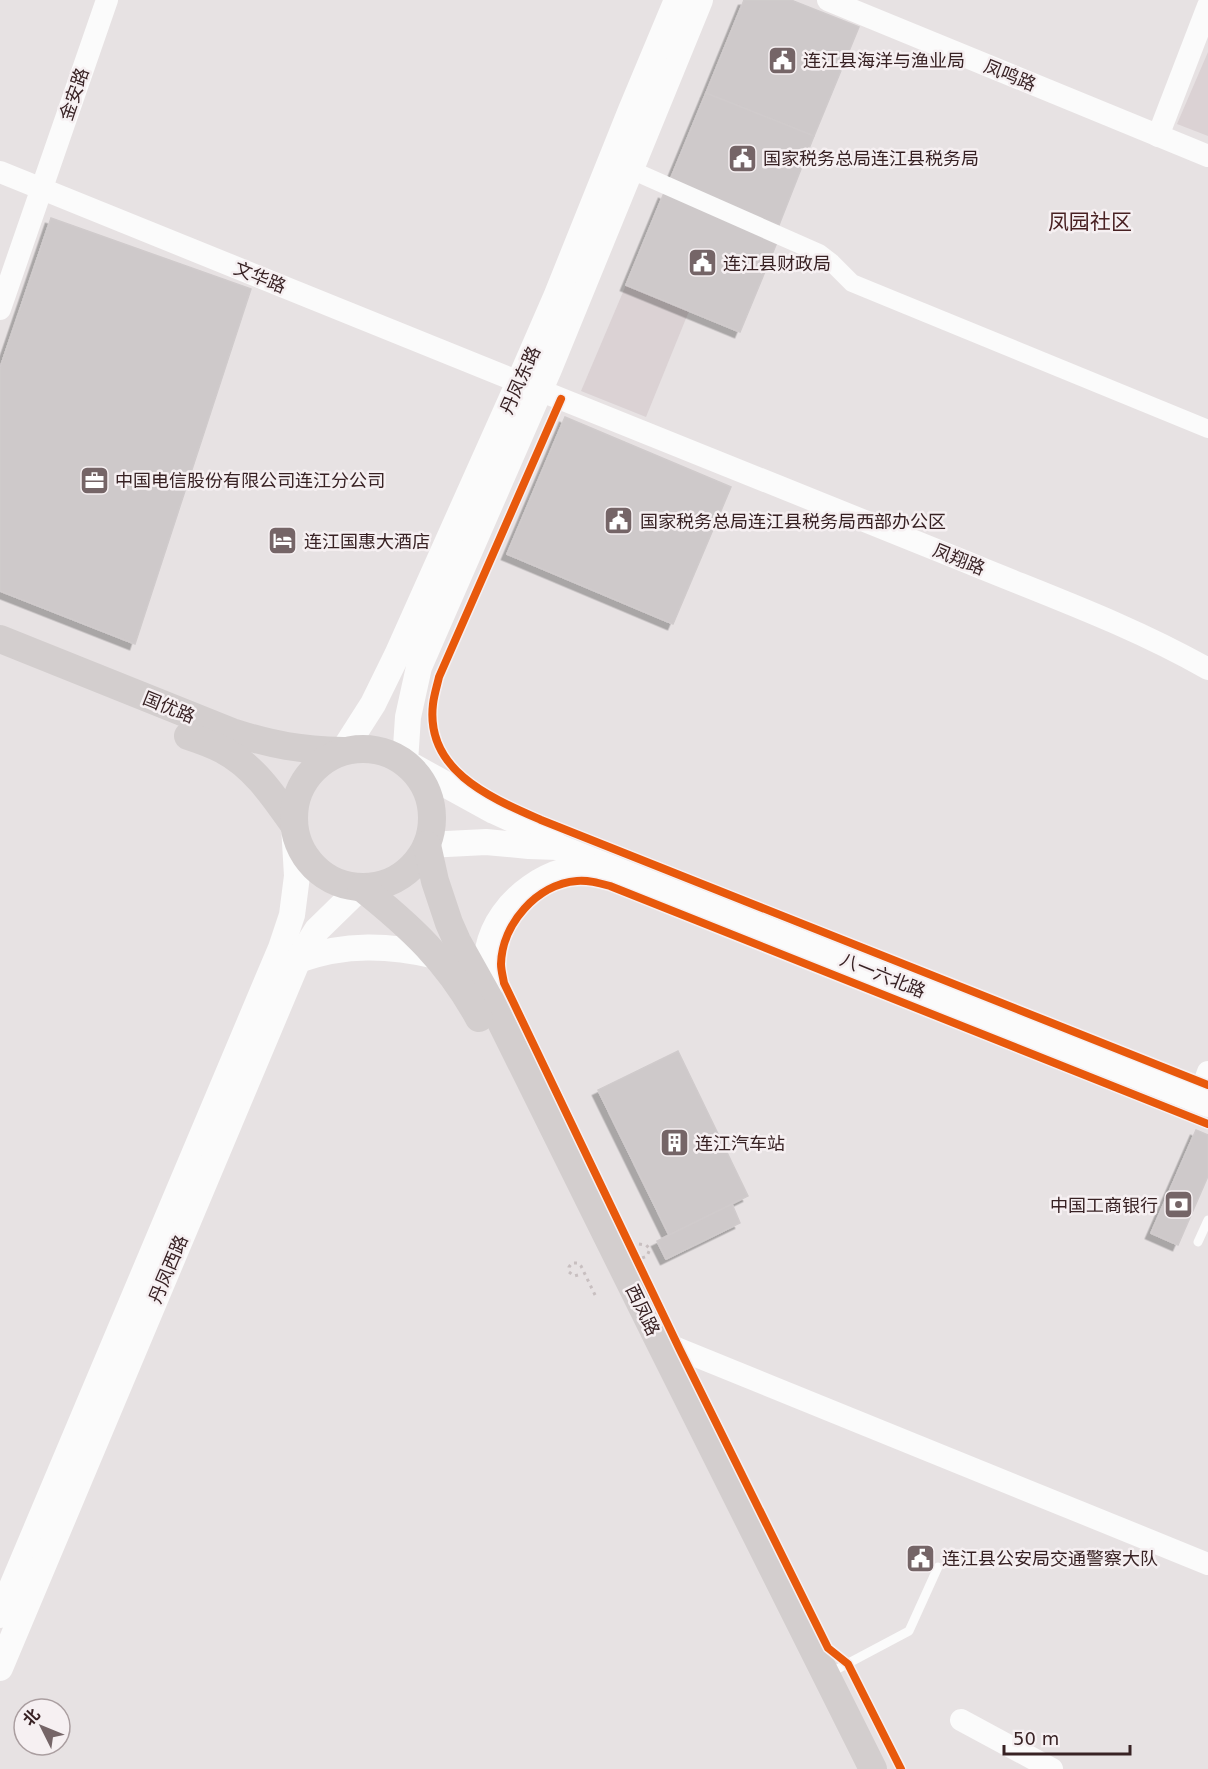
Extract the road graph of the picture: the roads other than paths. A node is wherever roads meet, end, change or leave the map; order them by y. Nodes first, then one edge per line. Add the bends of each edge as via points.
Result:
1 (107, 0) edge
2 (677, 0) edge
3 (700, 0) edge
4 (828, 0) edge
5 (1208, 6) edge
6 (1158, 136) junction
7 (1208, 156) edge
8 (620, 166) junction
9 (0, 172) edge
10 (41, 189) junction
11 (0, 309) edge
12 (529, 386) junction
13 (1208, 429) edge
14 (0, 639) edge
15 (0, 659) edge
16 (1208, 669) edge
17 (343, 751) junction
18 (405, 762) junction
19 (294, 825) junction
20 (427, 845) junction
21 (558, 847) junction
22 (618, 870) junction
23 (361, 887) junction
24 (437, 956) junction
25 (298, 960) junction
26 (490, 1000) junction
27 (1208, 1072) edge
28 (1203, 1102) edge
29 (1208, 1220) edge
30 (1198, 1242) dead end
31 (659, 1341) junction
32 (1208, 1564) edge
33 (938, 1567) dead end
34 (6, 1618) edge
35 (0, 1668) edge
36 (826, 1675) junction
37 (961, 1720) dead end
38 (851, 1769) edge
39 (873, 1769) edge
40 (1052, 1769) edge

1 - 10 street, 金安路
2 - 8 main road, 丹凤东路
3 - 8 main road, 丹凤东路
4 - 6 street, 凤鸣路
5 - 6 street
6 - 7 street, 凤鸣路
8 - 12 main road, 丹凤东路 via 574,253
8 - 13 street via 819,253 852,283
9 - 10 street, 文华路
10 - 11 street, 金安路
10 - 12 street, 文华路
12 - 16 street, 凤翔路 via 1107,620
12 - 17 main road, 丹凤东路 via 373,704
12 - 18 main road, 丹凤东路 via 419,667 408,717
14 - 17 main road, 国优路 via 240,735 284,747
15 - 19 main road, 国优路 via 224,750 262,783
17 - 18 main road via 365,748 386,752
17 - 19 main road via 326,759 300,788
18 - 20 main road via 428,791 432,827
18 - 21 main road, 八一六北路 via 536,830
19 - 23 main road via 309,862 342,884
19 - 34 main road, 丹凤西路 via 297,876 292,915 281,948
20 - 21 main road, 八一六北路 via 486,842
20 - 23 main road via 419,859 393,880
20 - 26 main road, 西凤路 via 449,923
21 - 22 main road, 八一六北路
22 - 26 main road via 591,866 559,873 529,888 514,902 495,928 488,949 486,982
22 - 28 main road, 八一六北路
23 - 24 main road, 西凤路
23 - 25 main road, 丹凤西路 via 317,930
24 - 25 main road via 407,949 367,947 321,952
24 - 38 main road, 西凤路 via 464,991 485,1029
25 - 34 main road, 丹凤西路
26 - 31 main road, 西凤路
27 - 28 street
29 - 30 lane
31 - 32 street
31 - 36 main road, 西凤路
33 - 36 lane via 909,1631
34 - 35 main road, 丹凤西路
36 - 39 main road, 西凤路
37 - 40 street

